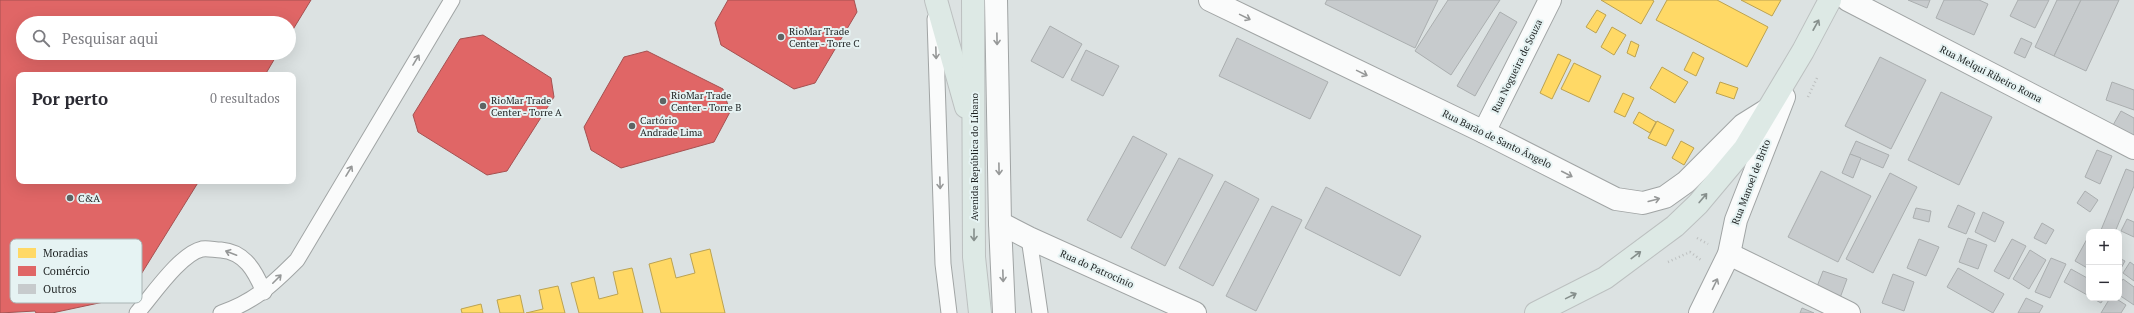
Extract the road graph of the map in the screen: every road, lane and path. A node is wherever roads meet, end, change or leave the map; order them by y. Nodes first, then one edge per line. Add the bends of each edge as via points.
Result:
1 (452, 0) edge
2 (935, 0) edge
3 (973, 0) edge
4 (996, 0) edge
5 (1210, 0) edge
6 (1550, 0) edge
7 (1830, 0) edge
8 (1848, 0) edge
9 (1802, 51) junction
10 (1767, 110) junction
11 (1484, 132) junction
12 (974, 134) junction
13 (2134, 148) edge
14 (1000, 223) junction
15 (1675, 226) junction
16 (1029, 238) junction
17 (1729, 254) junction
18 (1663, 264) dead end
19 (1706, 264) dead end
20 (264, 292) junction
21 (137, 313) edge
22 (221, 313) edge
23 (949, 313) edge
24 (980, 313) edge
25 (1004, 313) edge
26 (1040, 313) edge
27 (1195, 313) edge
28 (1536, 313) edge
29 (1700, 313) edge
30 (1849, 313) edge

20 -> 1 lane via 296,260
2 - 12 main road
2 -> 23 lane via 943,264
3 - 12 main road, Avenida República do Líbano
4 -> 14 street
5 -> 11 street, Rua Barão de Santo Ângelo
6 - 11 street, Rua Nogueira de Souza
9 -> 7 main road, Rua Manoel de Brito
8 - 13 street, Rua Melqui Ribeiro Roma
9 - 10 main road, Rua Manoel de Brito
9 - 17 street, Rua Manoel de Brito via 1736,220
11 -> 10 street, Rua Barão de Santo Ângelo via 1616,198 1643,204 1665,197 1681,186 1743,125
15 -> 10 main road, Rua Manoel de Brito via 1698,204 1744,148
12 -> 24 main road, Avenida República do Líbano via 974,257
14 - 16 street, Rua do Patrocínio
14 -> 25 street
15 - 17 path
28 -> 15 main road, Rua Manoel de Brito via 1605,278
16 - 26 lane
16 - 27 street, Rua do Patrocínio
29 -> 17 street, Rua Manoel de Brito
17 - 30 street
18 - 19 path via 1690,252
20 -> 21 lane via 249,263 231,251 202,249 184,259
20 - 22 lane via 236,308

